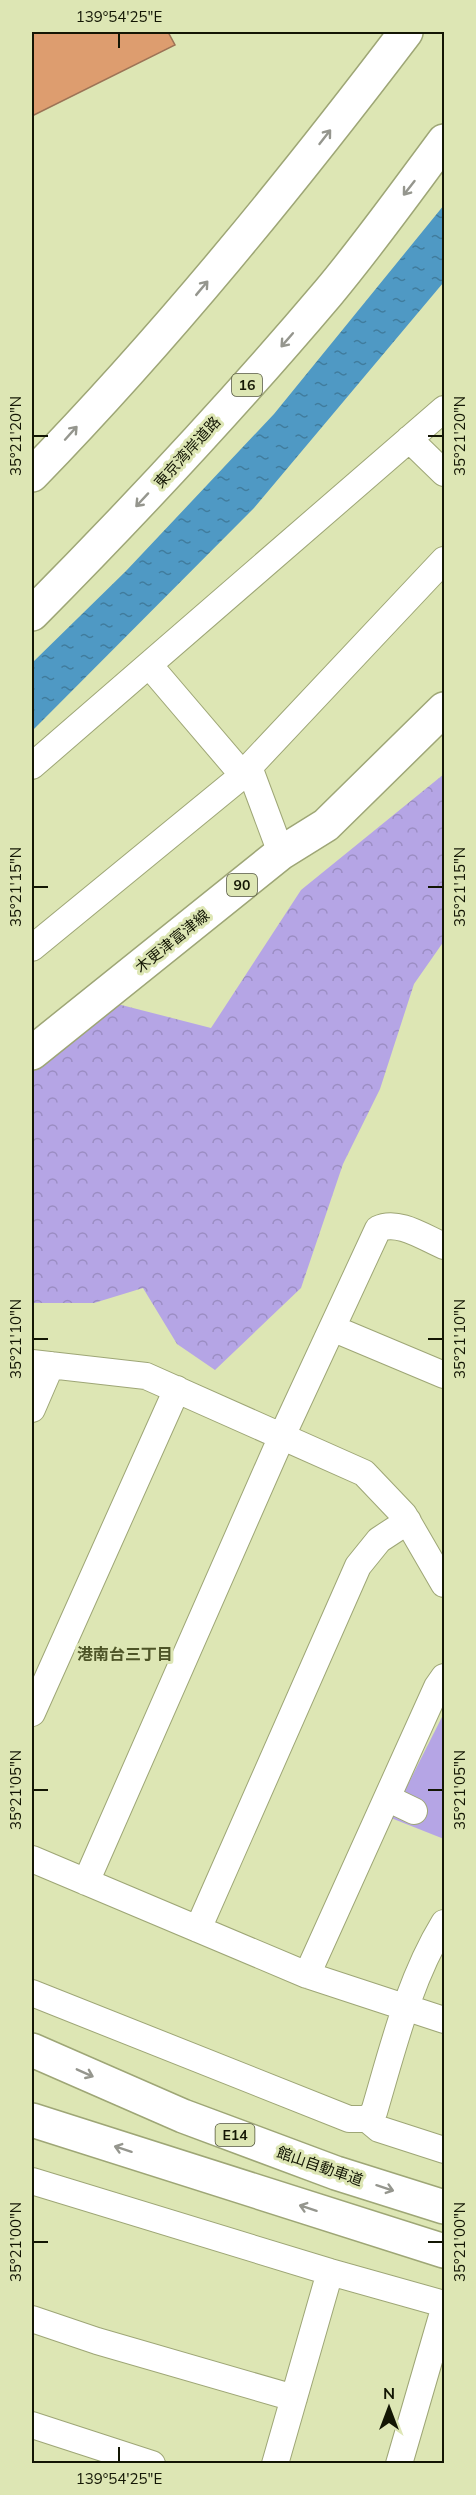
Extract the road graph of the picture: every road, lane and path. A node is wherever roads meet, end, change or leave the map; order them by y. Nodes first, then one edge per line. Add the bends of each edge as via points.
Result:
1 (406, 32) edge
2 (444, 141) edge
3 (444, 409) edge
4 (409, 439) junction
5 (444, 473) edge
6 (32, 475) edge
7 (444, 560) edge
8 (32, 614) edge
9 (148, 664) junction
10 (444, 709) edge
11 (32, 766) edge
12 (246, 771) junction
13 (281, 853) junction
14 (32, 948) edge
15 (32, 1053) edge
16 (444, 1246) edge
17 (332, 1328) junction
18 (41, 1364) edge
19 (444, 1375) edge
20 (177, 1389) junction
21 (32, 1409) edge
22 (282, 1436) junction
23 (408, 1521) junction
24 (444, 1584) edge
25 (444, 1677) edge
26 (32, 1713) edge
27 (387, 1798) junction
28 (414, 1811) dead end
29 (32, 1859) edge
30 (86, 1882) junction
31 (444, 1923) edge
32 (198, 1929) junction
33 (307, 1975) junction
34 (32, 1993) edge
35 (405, 2008) junction
36 (444, 2020) edge
37 (32, 2050) edge
38 (367, 2119) junction
39 (32, 2120) edge
40 (444, 2150) edge
41 (32, 2181) edge
42 (444, 2207) edge
43 (444, 2251) edge
44 (330, 2272) junction
45 (444, 2307) edge
46 (32, 2319) edge
47 (294, 2398) junction
48 (32, 2425) edge
49 (152, 2463) edge
50 (275, 2463) edge
51 (399, 2463) edge

6 -> 1 main road via 218,269
2 -> 8 main road, 東京湾岸道路 / 16 via 313,310 155,487
3 - 4 street
4 - 5 street
4 - 9 street
7 - 12 street
9 - 11 street
9 - 12 street
10 - 13 main road, 木更津富津線 / 90 via 326,825
12 - 13 street
12 - 14 street
13 - 15 main road, 木更津富津線 / 90
16 - 17 street via 398,1226 378,1229
17 - 19 street
17 - 22 street
18 - 20 street via 146,1376
18 - 21 street
20 - 22 street
20 - 26 street
22 - 23 street via 364,1473
22 - 30 street
23 - 24 street
23 - 32 street via 380,1540 358,1566
25 - 27 street
27 - 28 street
27 - 33 street
29 - 30 street
30 - 32 street
31 - 35 street via 431,1944
32 - 33 street
33 - 35 street
34 - 38 street via 349,2119
35 - 36 street
35 - 38 street via 374,2112
37 -> 42 main road, 館山自動車道 / E14 via 183,2116 336,2173
38 - 40 street via 379,2129
43 -> 39 main road
41 - 44 street
44 - 45 street
44 - 47 street
45 - 51 street
46 - 47 street
47 - 50 street
48 - 49 street

